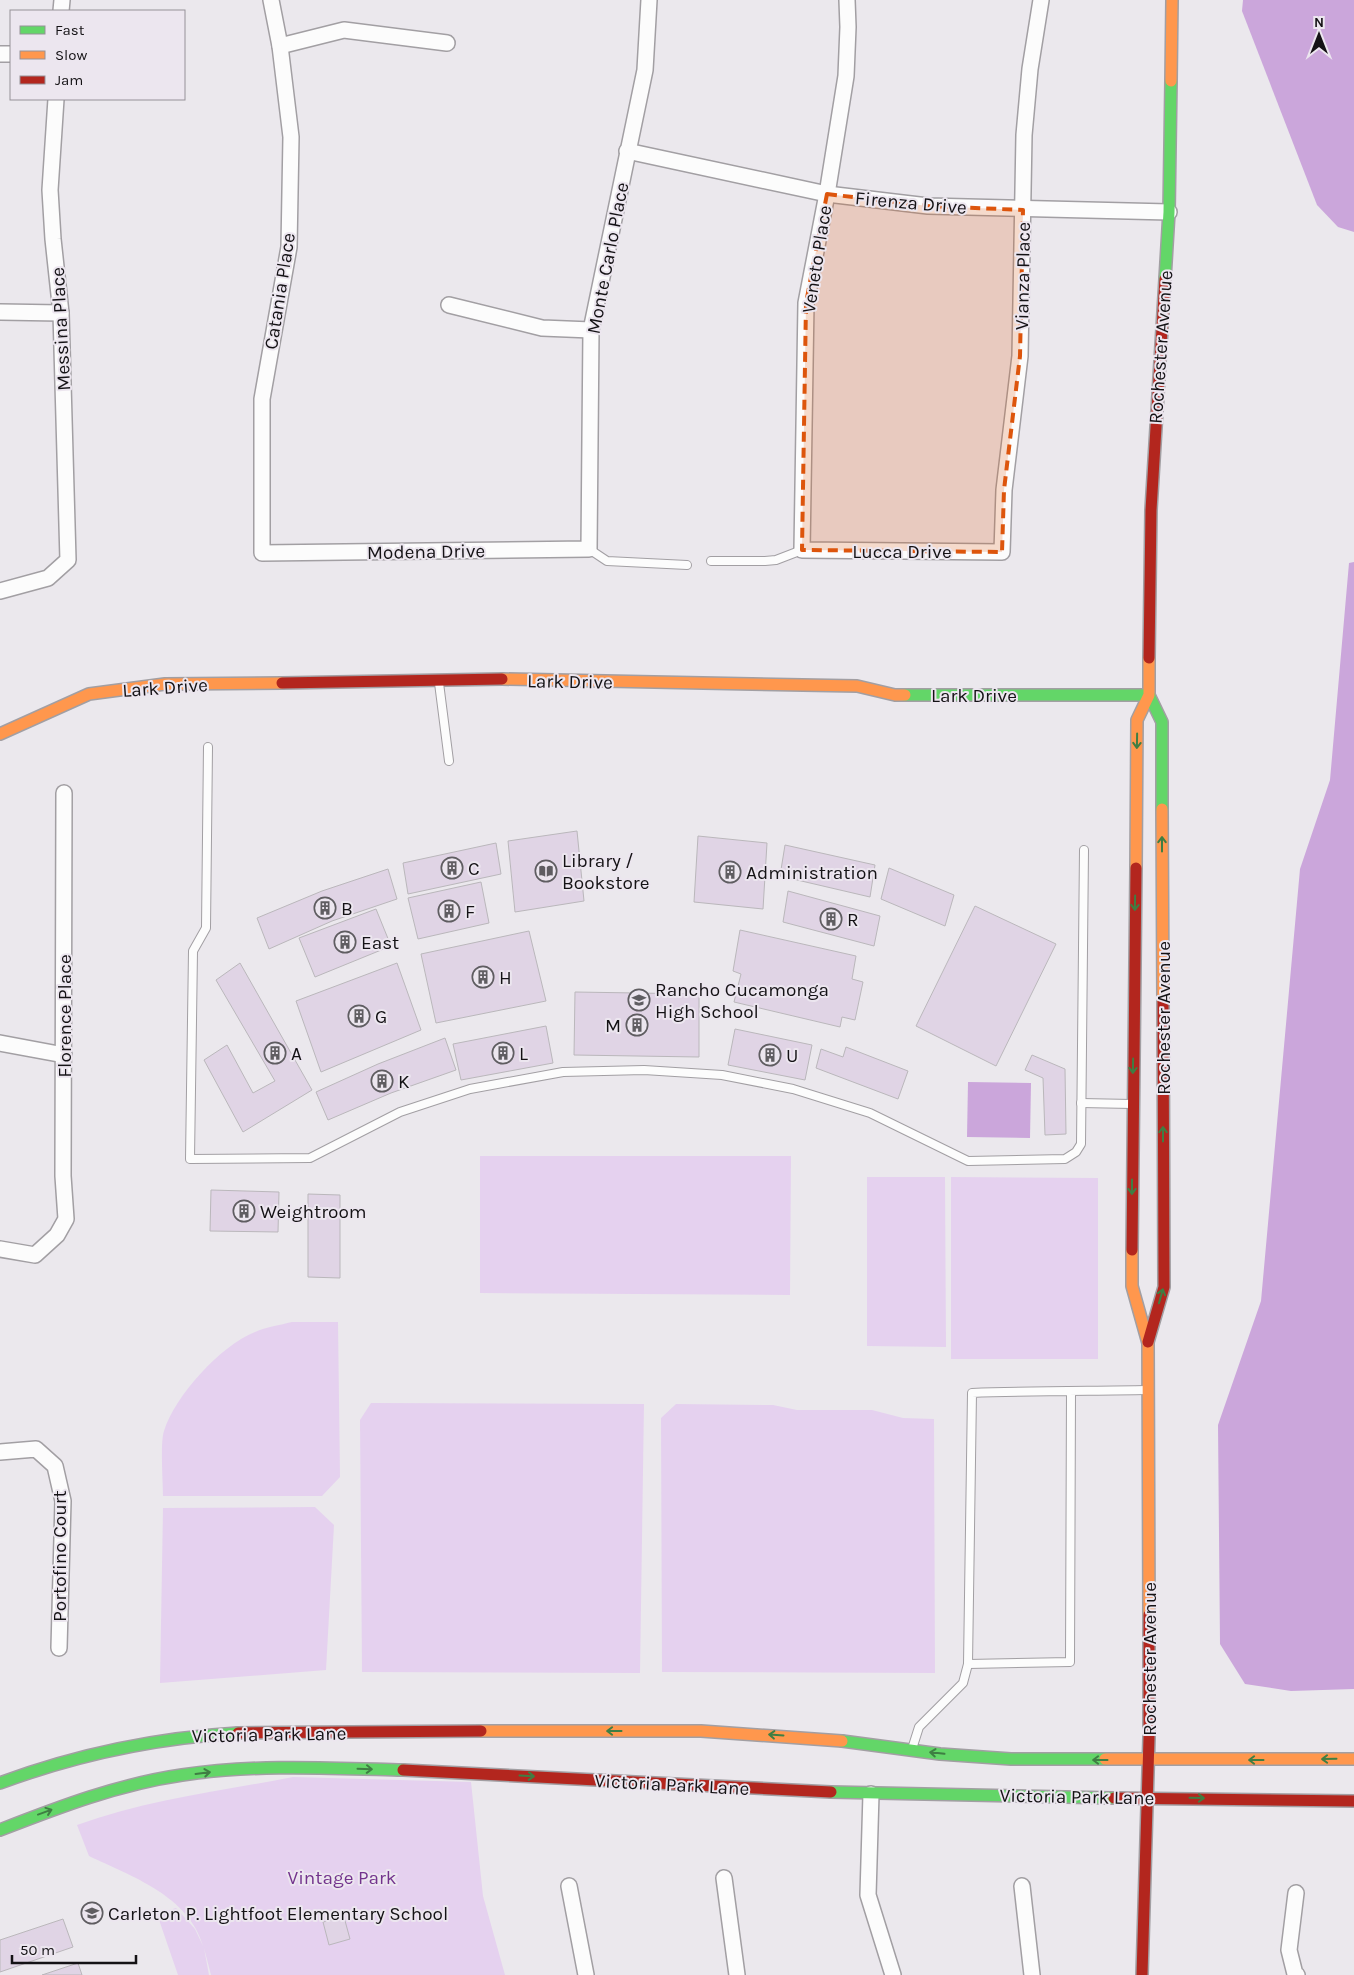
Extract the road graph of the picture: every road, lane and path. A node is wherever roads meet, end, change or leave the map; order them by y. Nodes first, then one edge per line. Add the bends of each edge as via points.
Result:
1 (271, 0) edge
2 (649, 0) edge
3 (847, 0) edge
4 (1041, 0) edge
5 (1172, 0) edge
6 (447, 43) dead end
7 (280, 46) junction
8 (56, 100) edge
9 (627, 151) junction
10 (827, 194) junction
11 (1024, 210) junction
12 (1169, 212) junction
13 (449, 305) dead end
14 (0, 312) edge
15 (61, 312) junction
16 (591, 330) junction
17 (589, 549) junction
18 (802, 550) junction
19 (1002, 552) joint
20 (262, 554) joint
21 (711, 561) dead end
22 (687, 564) dead end
23 (0, 591) edge
24 (439, 681) junction
25 (1149, 695) junction
26 (0, 734) edge
27 (208, 747) dead end
28 (449, 760) dead end
29 (64, 793) dead end
30 (1084, 850) dead end
31 (0, 1043) edge
32 (64, 1055) junction
33 (1082, 1103) junction
34 (1133, 1104) junction
35 (0, 1249) edge
36 (1148, 1343) junction
37 (1148, 1390) junction
38 (1071, 1391) junction
39 (0, 1452) edge
40 (59, 1648) dead end
41 (968, 1664) junction
42 (911, 1750) junction
43 (1354, 1759) edge
44 (1148, 1760) junction
45 (0, 1783) edge
46 (871, 1794) junction
47 (1148, 1797) junction
48 (1354, 1801) edge
49 (0, 1830) edge
50 (724, 1878) dead end
51 (570, 1886) dead end
52 (1022, 1886) dead end
53 (1296, 1894) dead end
54 (1296, 1974) edge
55 (586, 1975) edge
56 (737, 1975) edge
57 (894, 1975) edge
58 (1032, 1975) edge
59 (1142, 1975) edge

1 - 7 street, Catania Place
2 - 9 street, Monte Carlo Place via 645,70
3 - 10 street, Veneto Place via 846,76
4 - 11 street, Vianza Place via 1024,135
5 - 12 street, Rochester Avenue
6 - 7 street via 344,30
7 - 20 street, Catania Place via 291,137 289,247 262,399
8 - 15 street, Messina Place via 50,190
9 - 10 street, Firenza Drive
9 - 16 street, Monte Carlo Place
10 - 11 street, Firenza Drive via 928,206
10 - 18 street, Veneto Place via 806,303
11 - 12 street, Firenza Drive
11 - 19 street, Vianza Place via 1020,356 1004,490
12 - 25 street, Rochester Avenue via 1151,510
13 - 16 street via 542,328
14 - 15 street
15 - 23 street, Messina Place via 68,560 48,578
16 - 17 street, Monte Carlo Place
17 - 20 street, Modena Drive
17 - 22 lane via 607,561
18 - 19 street, Lucca Drive
18 - 21 lane via 765,562
24 - 25 street, Lark Drive via 857,686 895,695
24 - 26 street, Lark Drive via 166,684 89,694
24 - 28 lane
25 -> 34 street, Rochester Avenue via 1137,720
36 -> 25 street, Rochester Avenue via 1164,1287 1162,722
27 - 33 lane via 206,928 192,950 190,1159 310,1158 400,1112 470,1090 563,1072 644,1070 712,1074 793,1089 870,1114 968,1162 1065,1159 1081,1144
29 - 32 street, Florence Place
30 - 33 lane
31 - 32 street
32 - 35 street, Florence Place via 66,1218 57,1235 35,1255
33 - 34 lane
34 -> 36 street, Rochester Avenue via 1132,1286
36 - 37 street, Rochester Avenue
37 - 38 lane
37 - 44 street, Rochester Avenue
38 - 41 lane via 972,1393
38 - 41 lane via 1070,1662
39 - 40 street, Portofino Court via 36,1449 55,1466 62,1501
41 - 42 lane via 963,1683 919,1727
44 -> 42 street, Victoria Park Lane via 1011,1759
42 -> 45 street, Victoria Park Lane via 821,1738 710,1731 246,1732 190,1735 113,1748
43 -> 44 street, Victoria Park Lane
44 - 47 street, Rochester Avenue
46 - 47 street, Victoria Park Lane
49 -> 46 street, Victoria Park Lane via 80,1799 181,1776 237,1769 406,1770
46 - 57 street via 868,1895
47 -> 48 street, Victoria Park Lane
47 - 59 street, Rochester Avenue
50 - 56 street
51 - 55 street
52 - 58 street
53 - 54 street via 1289,1950

